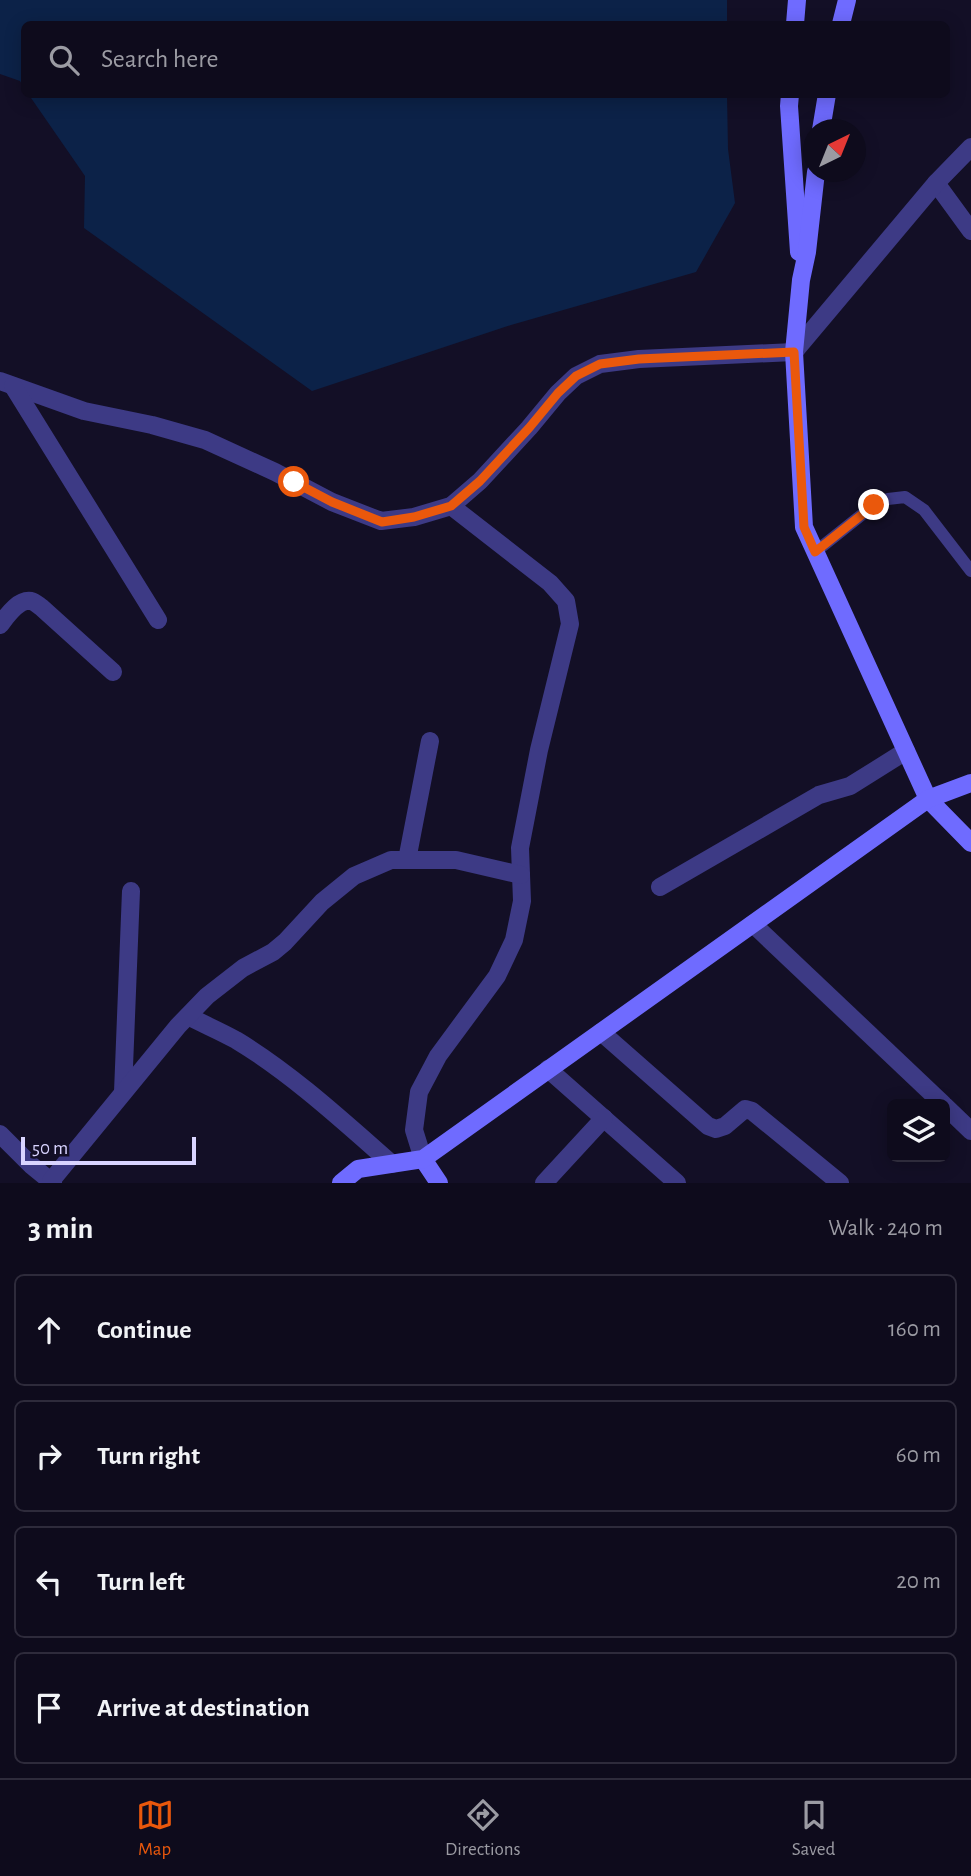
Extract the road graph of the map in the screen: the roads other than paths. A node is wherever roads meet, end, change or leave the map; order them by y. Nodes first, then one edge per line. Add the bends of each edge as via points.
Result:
1 (797, 0) edge
2 (846, 0) edge
3 (795, 21) edge
4 (842, 21) edge
5 (790, 98) edge
6 (826, 98) edge
7 (823, 119) edge
8 (971, 146) edge
9 (816, 182) edge
10 (936, 183) junction
11 (971, 231) edge
12 (801, 280) junction
13 (794, 352) junction
14 (7, 383) edge
15 (451, 506) junction
16 (815, 552) junction
17 (971, 572) edge
18 (158, 620) dead end
19 (0, 625) edge
20 (113, 672) dead end
21 (430, 741) dead end
22 (906, 751) junction
23 (971, 783) edge
24 (928, 799) junction
25 (971, 843) edge
26 (407, 860) junction
27 (521, 876) junction
28 (660, 887) dead end
29 (131, 891) dead end
30 (753, 924) junction
31 (188, 1016) junction
32 (601, 1032) junction
33 (548, 1069) junction
34 (123, 1092) junction
35 (938, 1099) edge
36 (950, 1111) edge
37 (604, 1118) junction
38 (971, 1131) edge
39 (0, 1134) edge
40 (423, 1158) junction
41 (392, 1164) junction
42 (52, 1182) edge
43 (341, 1183) edge
44 (439, 1183) edge
45 (544, 1183) edge
46 (677, 1183) edge
47 (841, 1183) edge

1 - 3 street
2 - 4 street
5 - 12 street
6 - 7 street
8 - 10 street
9 - 12 street
10 - 11 street
10 - 13 street
12 - 13 street
13 - 15 street via 600,364 576,376 558,393 480,481
13 - 16 street via 804,527
14 - 15 street via 85,411 205,440 382,522
14 - 18 street
15 - 27 street via 550,583 566,601 570,624 539,750 520,848
16 - 17 lane via 874,505 905,497 924,510
16 - 22 street
19 - 20 street via 21,603 32,601
21 - 26 street
22 - 24 street
22 - 28 street via 850,786 819,795
23 - 24 street
24 - 25 street
24 - 30 street
26 - 27 street via 456,860
26 - 31 street via 391,860 354,876 285,942 243,968
27 - 40 street via 522,901 514,940 503,964 438,1056 419,1093 414,1130
29 - 34 street
30 - 32 street
30 - 35 street
31 - 34 street
31 - 41 street via 236,1040 277,1069
32 - 33 street
32 - 47 street via 708,1126 725,1126 745,1109 752,1111
33 - 37 street
33 - 40 street
34 - 42 street
36 - 38 street
37 - 45 street
37 - 46 street
39 - 42 street
40 - 41 street
40 - 44 street
41 - 43 street via 358,1169

